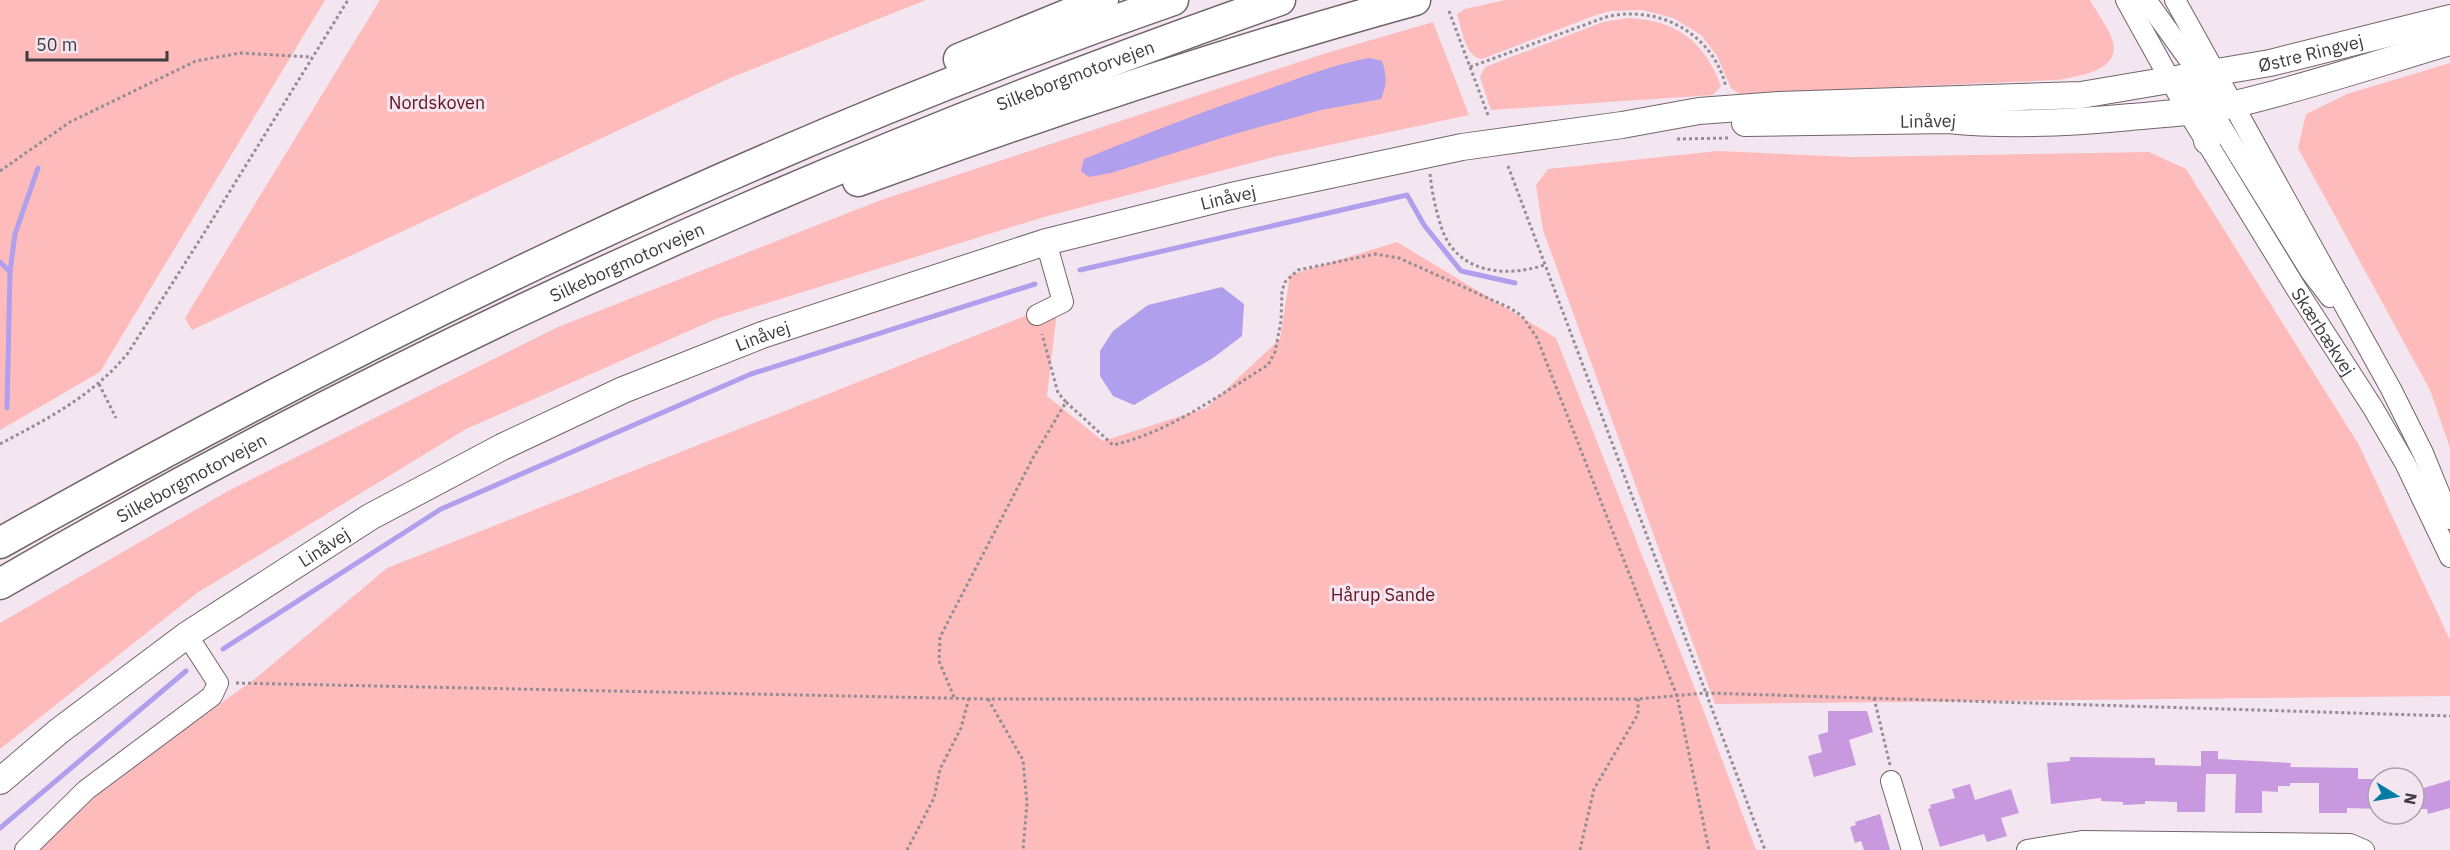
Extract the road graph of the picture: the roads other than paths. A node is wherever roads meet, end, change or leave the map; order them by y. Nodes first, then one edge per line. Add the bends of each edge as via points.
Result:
1 (1103, 0) edge
2 (1173, 0) edge
3 (1280, 0) edge
4 (1415, 0) edge
5 (2126, 0) edge
6 (2146, 0) edge
7 (2175, 0) edge
8 (2447, 26) edge
9 (2204, 92) junction
10 (1622, 125) junction
11 (2207, 141) joint
12 (1046, 242) junction
13 (506, 278) junction
14 (582, 281) junction
15 (1036, 315) road end
16 (2450, 519) edge
17 (0, 543) edge
18 (2450, 557) edge
19 (0, 584) edge
20 (187, 635) junction
21 (0, 781) edge
22 (1891, 781) road end
23 (25, 850) edge
24 (1912, 850) edge
25 (2027, 850) edge
26 (2364, 850) edge

1 - 13 highway via 867,96 763,144
2 - 13 highway, Silkeborgmotorvejen via 950,84 770,158
3 - 14 highway, Silkeborgmotorvejen via 965,116 783,191
4 - 14 highway via 1237,51 1004,129
5 - 9 street
6 - 9 street
7 - 9 street
8 - 9 main road, Østre Ringvej via 2270,63
8 - 9 main road, Østre Ringvej via 2312,84
9 - 10 main road, Linåvej via 1767,106 1699,111
9 - 10 main road, Linåvej via 2091,109 1981,113 1948,120
9 - 11 main road
9 - 16 street, Skærbækvej via 2311,272 2370,350 2423,453
10 - 12 main road, Linåvej via 1462,147 1231,196
11 - 18 street, Skærbækvej via 2373,408 2405,463
12 - 15 street via 1063,302
12 - 20 main road, Linåvej via 762,335 623,390 502,447 370,517
13 - 17 highway, Silkeborgmotorvejen via 308,375
14 - 19 highway, Silkeborgmotorvejen via 321,408
20 - 21 main road, Linåvej via 59,731
20 - 23 street via 218,683 212,696 86,790
22 - 24 street
25 - 26 street via 2082,841 2350,844

